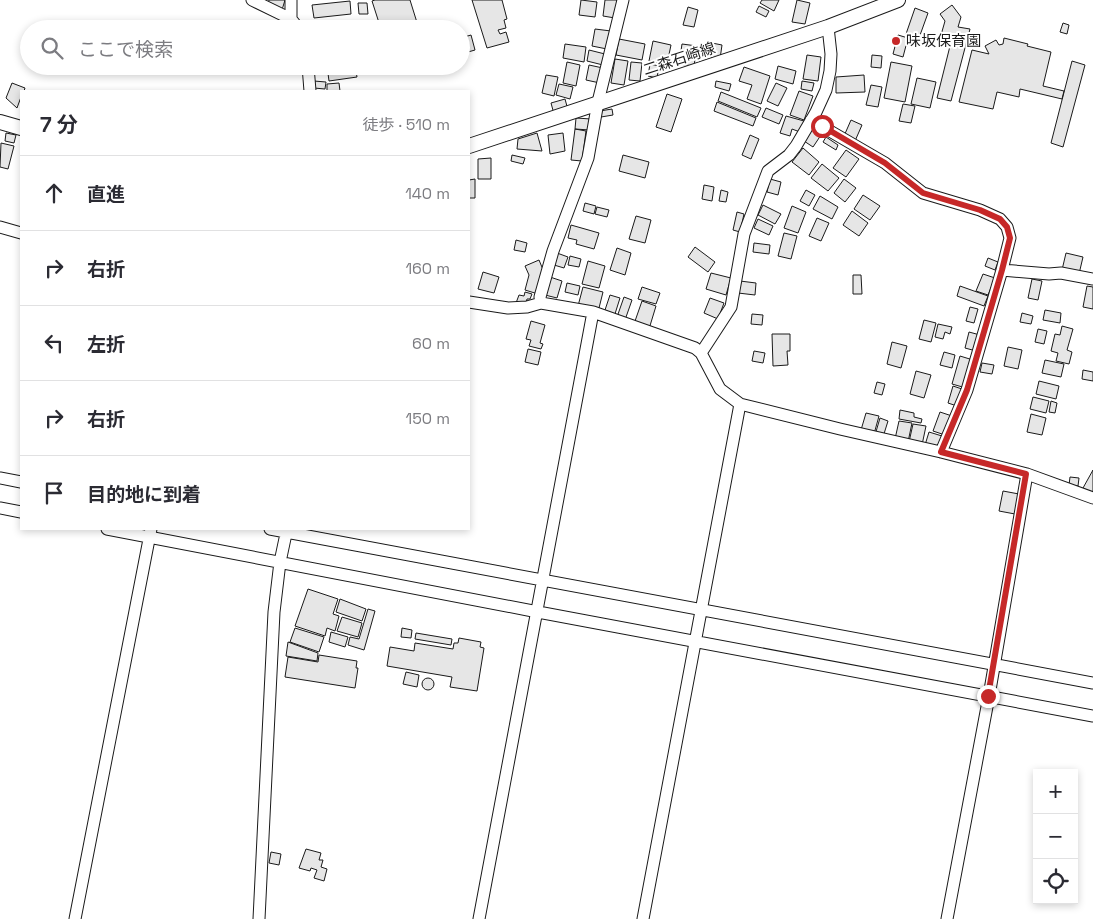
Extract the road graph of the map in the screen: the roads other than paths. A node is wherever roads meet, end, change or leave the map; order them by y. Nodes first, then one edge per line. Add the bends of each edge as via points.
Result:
1 (252, 0) edge
2 (291, 0) edge
3 (623, 0) edge
4 (898, 0) edge
5 (291, 19) joint
6 (828, 26) junction
7 (309, 75) edge
8 (310, 90) edge
9 (598, 102) junction
10 (811, 120) junction
11 (0, 122) edge
12 (20, 128) edge
13 (470, 146) edge
14 (0, 227) edge
15 (20, 233) edge
16 (1002, 270) junction
17 (1093, 279) edge
18 (470, 302) edge
19 (541, 303) junction
20 (593, 312) junction
21 (700, 353) junction
22 (740, 404) junction
23 (941, 452) junction
24 (1026, 474) junction
25 (0, 478) edge
26 (20, 482) edge
27 (1093, 498) edge
28 (0, 508) edge
29 (20, 512) edge
30 (118, 530) edge
31 (287, 530) edge
32 (150, 533) edge
33 (280, 562) junction
34 (544, 580) junction
35 (700, 610) junction
36 (538, 612) junction
37 (694, 640) junction
38 (994, 665) junction
39 (1093, 683) edge
40 (988, 696) junction
41 (1093, 716) edge
42 (75, 919) edge
43 (259, 919) edge
44 (479, 919) edge
45 (642, 919) edge
46 (947, 919) edge

1 - 5 street
2 - 5 street
3 - 9 street
4 - 6 main road, 二森石崎線
6 - 9 main road, 二森石崎線
6 - 10 street via 829,81
7 - 8 street
9 - 13 main road, 二森石崎線
9 - 19 street via 588,158 553,251
10 - 16 street via 885,163 923,193 1000,219 1010,238
10 - 21 street via 789,155 768,171 743,240 731,307
11 - 12 main road
14 - 15 street
16 - 17 street via 1061,273
16 - 23 street via 967,390
18 - 19 street via 508,308
19 - 20 street
20 - 21 street via 682,342
20 - 34 street
21 - 22 street via 720,389
22 - 23 street
22 - 35 street
23 - 24 street
24 - 27 street
24 - 38 street
25 - 26 street
28 - 29 street
30 - 32 street
31 - 33 street
31 - 34 street
32 - 33 street
32 - 42 street
33 - 36 street
33 - 43 street via 274,612
34 - 35 street
34 - 36 street
35 - 37 street
35 - 38 street
36 - 37 street
36 - 44 street
37 - 40 street
37 - 45 street
38 - 39 street
38 - 40 street
40 - 41 street
40 - 46 street

